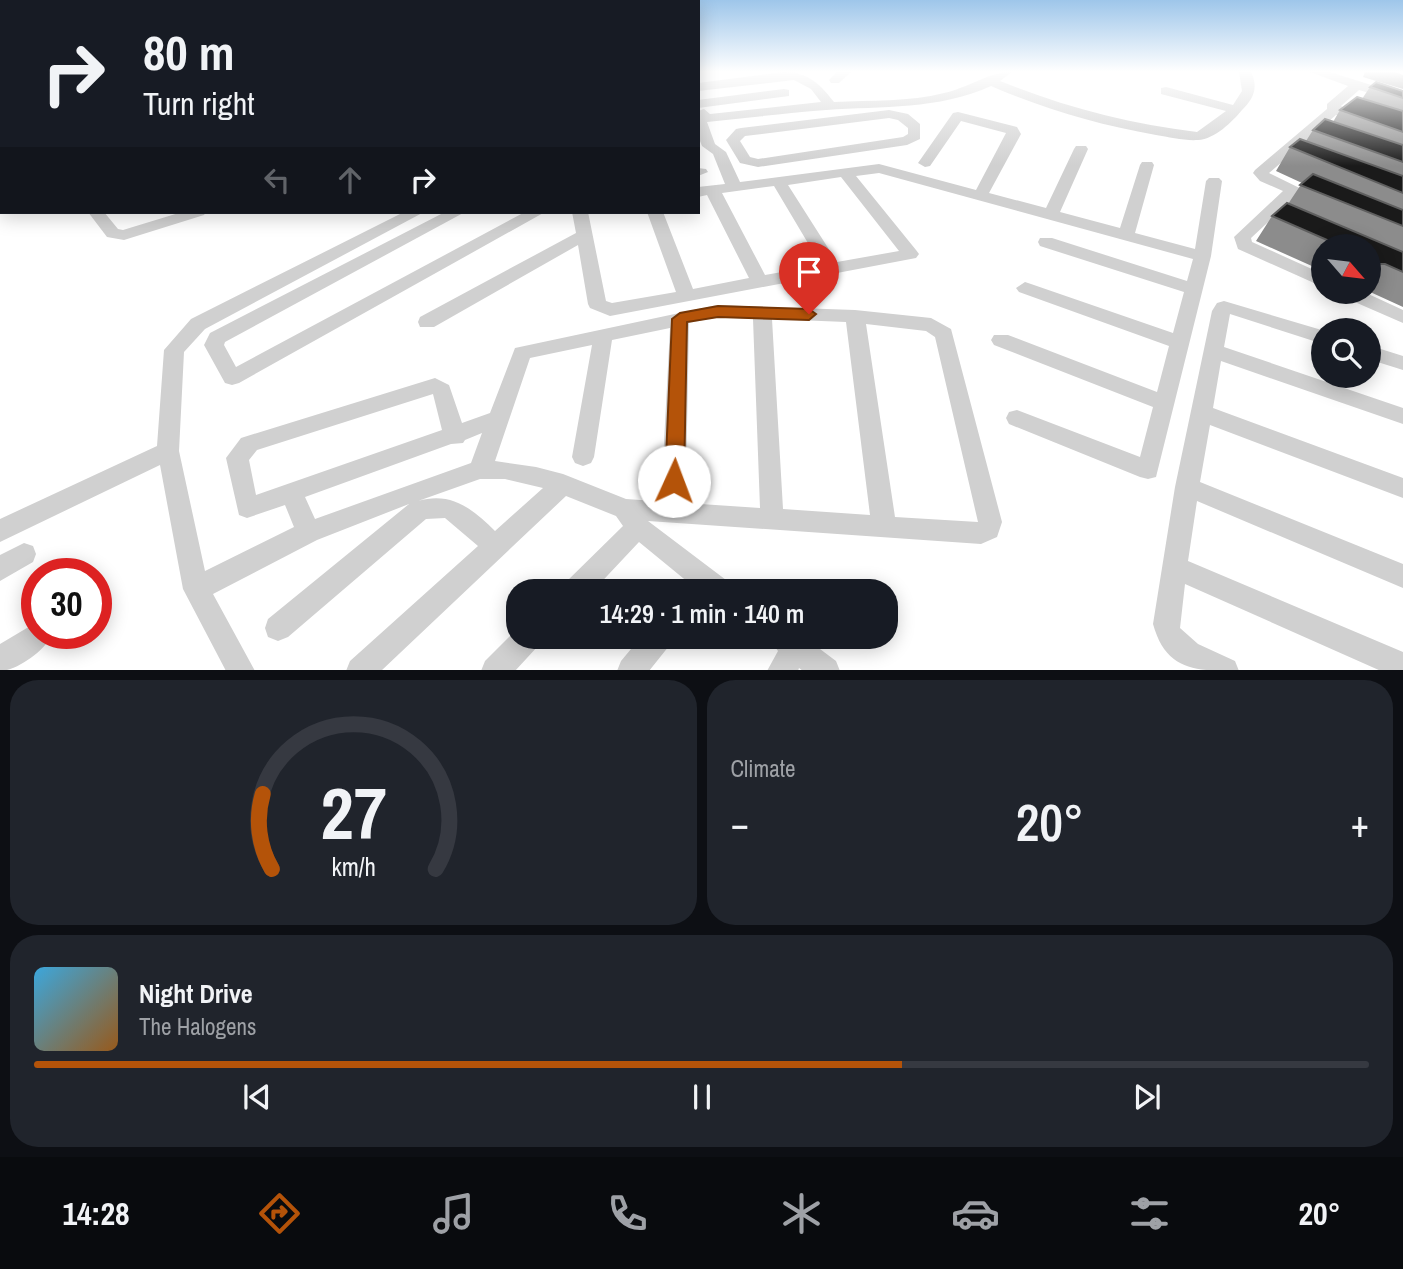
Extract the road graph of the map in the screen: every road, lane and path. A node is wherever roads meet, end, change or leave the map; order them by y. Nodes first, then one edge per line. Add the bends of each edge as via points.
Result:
1 (737, 103) edge
2 (790, 103) edge
3 (814, 103) edge
4 (832, 103) edge
5 (916, 103) edge
6 (1042, 103) edge
7 (1213, 103) edge
8 (1239, 103) edge
9 (1336, 103) edge
10 (1373, 103) edge
11 (816, 107) junction
12 (793, 108) junction
13 (838, 109) junction
14 (1233, 109) junction
15 (701, 111) edge
16 (1403, 113) edge
17 (1330, 114) junction
18 (1354, 122) edge
19 (1081, 149) dead end
20 (925, 163) dead end
21 (1147, 165) dead end
22 (844, 171) junction
23 (778, 180) junction
24 (1214, 181) dead end
25 (734, 186) junction
26 (1293, 190) junction
27 (705, 191) edge
28 (981, 194) junction
29 (1329, 205) edge
30 (98, 214) edge
31 (192, 214) edge
32 (412, 214) edge
33 (453, 214) edge
34 (533, 214) edge
35 (580, 214) edge
36 (656, 214) edge
37 (1051, 214) junction
38 (1126, 235) junction
39 (584, 236) junction
40 (1046, 242) dead end
41 (1202, 256) junction
42 (832, 269) junction
43 (1311, 276) edge
44 (760, 282) junction
45 (1025, 288) dead end
46 (1194, 289) junction
47 (687, 296) junction
48 (1374, 304) edge
49 (762, 313) junction
50 (855, 316) junction
51 (1403, 317) edge
52 (680, 319) junction
53 (427, 322) dead end
54 (1311, 333) edge
55 (603, 336) junction
56 (1001, 340) dead end
57 (1180, 343) junction
58 (1213, 351) junction
59 (1381, 356) edge
60 (1403, 363) edge
61 (1165, 403) junction
62 (1202, 414) junction
63 (1403, 416) edge
64 (1017, 418) dead end
65 (498, 419) junction
66 (454, 437) junction
67 (168, 451) junction
68 (583, 457) dead end
69 (480, 470) junction
70 (674, 481) dead end
71 (562, 484) junction
72 (1187, 487) junction
73 (1403, 488) edge
74 (292, 493) junction
75 (631, 518) junction
76 (772, 519) junction
77 (884, 526) junction
78 (0, 531) edge
79 (308, 532) junction
80 (495, 547) junction
81 (24, 554) dead end
82 (1174, 566) junction
83 (0, 569) edge
84 (1403, 576) edge
85 (584, 579) edge
86 (698, 579) edge
87 (196, 589) junction
88 (278, 628) dead end
89 (21, 646) edge
90 (516, 649) edge
91 (649, 649) edge
92 (786, 652) edge
93 (0, 660) edge
94 (1403, 666) edge
95 (241, 670) edge
96 (360, 670) edge
97 (495, 670) edge
98 (631, 670) edge
99 (826, 670) edge
100 (1225, 670) edge

1 - 15 street
2 - 12 street
3 - 11 street
4 - 13 street
5 - 13 street
6 - 14 street via 1178,134 1204,135
7 - 14 street
8 - 14 street
9 - 17 street
10 - 16 street
11 - 12 street
11 - 13 street
12 - 15 street
13 - 13 street via 896,115 910,121 917,132 907,141 758,163 745,160 733,140 741,132
15 - 25 street via 709,146 719,152
17 - 18 street
17 - 26 street via 1287,156 1259,173
19 - 37 street
20 - 28 street via 958,116 1012,130 1014,134
21 - 38 street
22 - 23 street
22 - 28 street via 897,170
22 - 42 street via 910,254
23 - 25 street
23 - 42 street
24 - 41 street
25 - 27 street
26 - 29 street
26 - 43 street via 1271,218 1242,237 1244,245
27 - 44 street
28 - 37 street
30 - 31 street via 113,233 124,235
32 - 67 street via 189,331 174,350
33 - 34 street via 217,338 214,345 232,378
35 - 39 street
36 - 47 street
37 - 38 street
38 - 41 street
39 - 47 street via 597,304 604,309
39 - 53 street
40 - 46 street
41 - 46 street
42 - 44 street
44 - 47 street
45 - 57 street
46 - 57 street
48 - 51 street
49 - 50 street
49 - 52 street via 718,311
49 - 76 street
50 - 77 street
50 - 77 street via 932,326 944,334 990,513 988,529 981,533
52 - 55 street
52 - 70 street
54 - 58 street via 1224,307
55 - 65 street via 522,353
55 - 68 street
56 - 61 street
57 - 61 street
58 - 62 street
58 - 63 street
59 - 60 street
61 - 64 street via 1148,470
62 - 72 street
62 - 73 street
65 - 66 street
65 - 69 street
66 - 74 street
66 - 74 street via 442,390 435,386 241,450 237,458 247,509
67 - 78 street
67 - 87 street
69 - 71 street via 505,470
69 - 79 street
71 - 75 street
71 - 80 street
72 - 82 street
72 - 84 street
74 - 79 street
75 - 76 street
75 - 85 street
75 - 86 street
76 - 77 street
79 - 87 street
80 - 88 street via 455,510 428,506
80 - 96 street
81 - 83 street
82 - 94 street
82 - 100 street via 1167,634 1180,649
87 - 95 street
89 - 93 street
90 - 97 street
91 - 98 street
92 - 99 street

